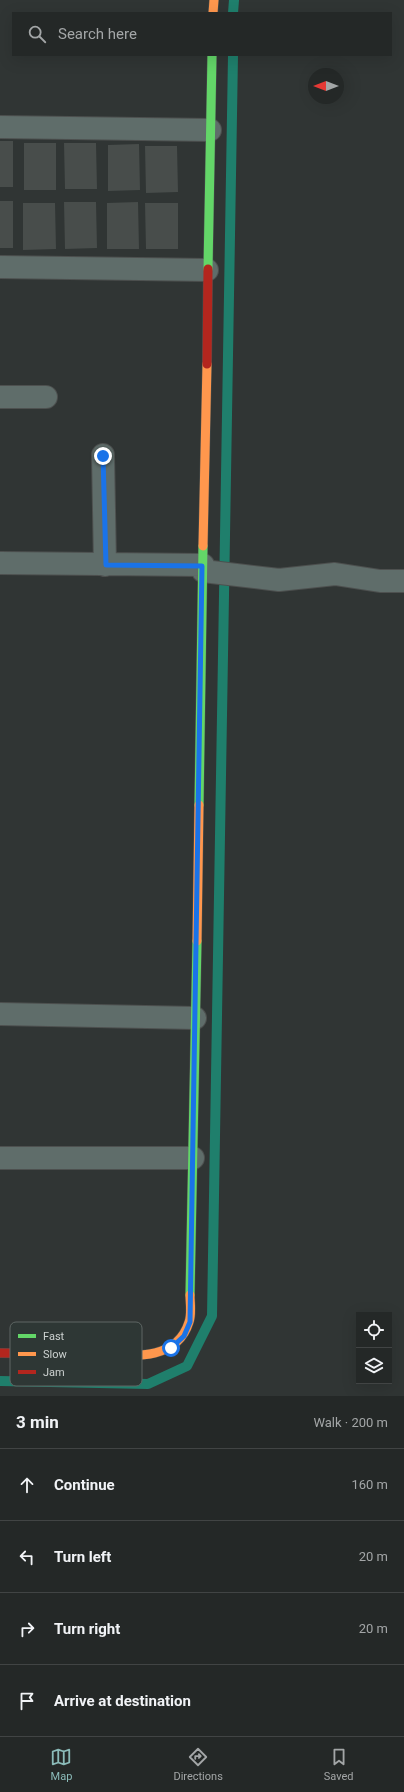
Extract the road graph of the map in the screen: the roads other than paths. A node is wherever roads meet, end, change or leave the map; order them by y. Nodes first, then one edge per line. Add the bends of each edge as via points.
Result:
1 (214, 0) edge
2 (214, 12) edge
3 (212, 56) edge
4 (0, 127) edge
5 (210, 130) junction
6 (0, 267) edge
7 (208, 270) junction
8 (0, 397) edge
9 (46, 397) dead end
10 (103, 456) dead end
11 (0, 563) edge
12 (106, 565) junction
13 (202, 568) junction
14 (404, 582) edge
15 (0, 1014) edge
16 (195, 1018) junction
17 (0, 1158) edge
18 (193, 1158) junction
19 (0, 1353) edge
20 (10, 1353) edge
21 (142, 1355) edge

1 - 2 street
3 - 5 street
4 - 5 street
5 - 7 street
6 - 7 street
7 - 13 street
8 - 9 street
10 - 12 street
11 - 12 street
12 - 13 street
13 - 14 street via 279,580 335,574
13 - 16 street
15 - 16 street
16 - 18 street
17 - 18 street
18 - 21 street via 190,1322 184,1336 171,1348 152,1355
19 - 20 street

